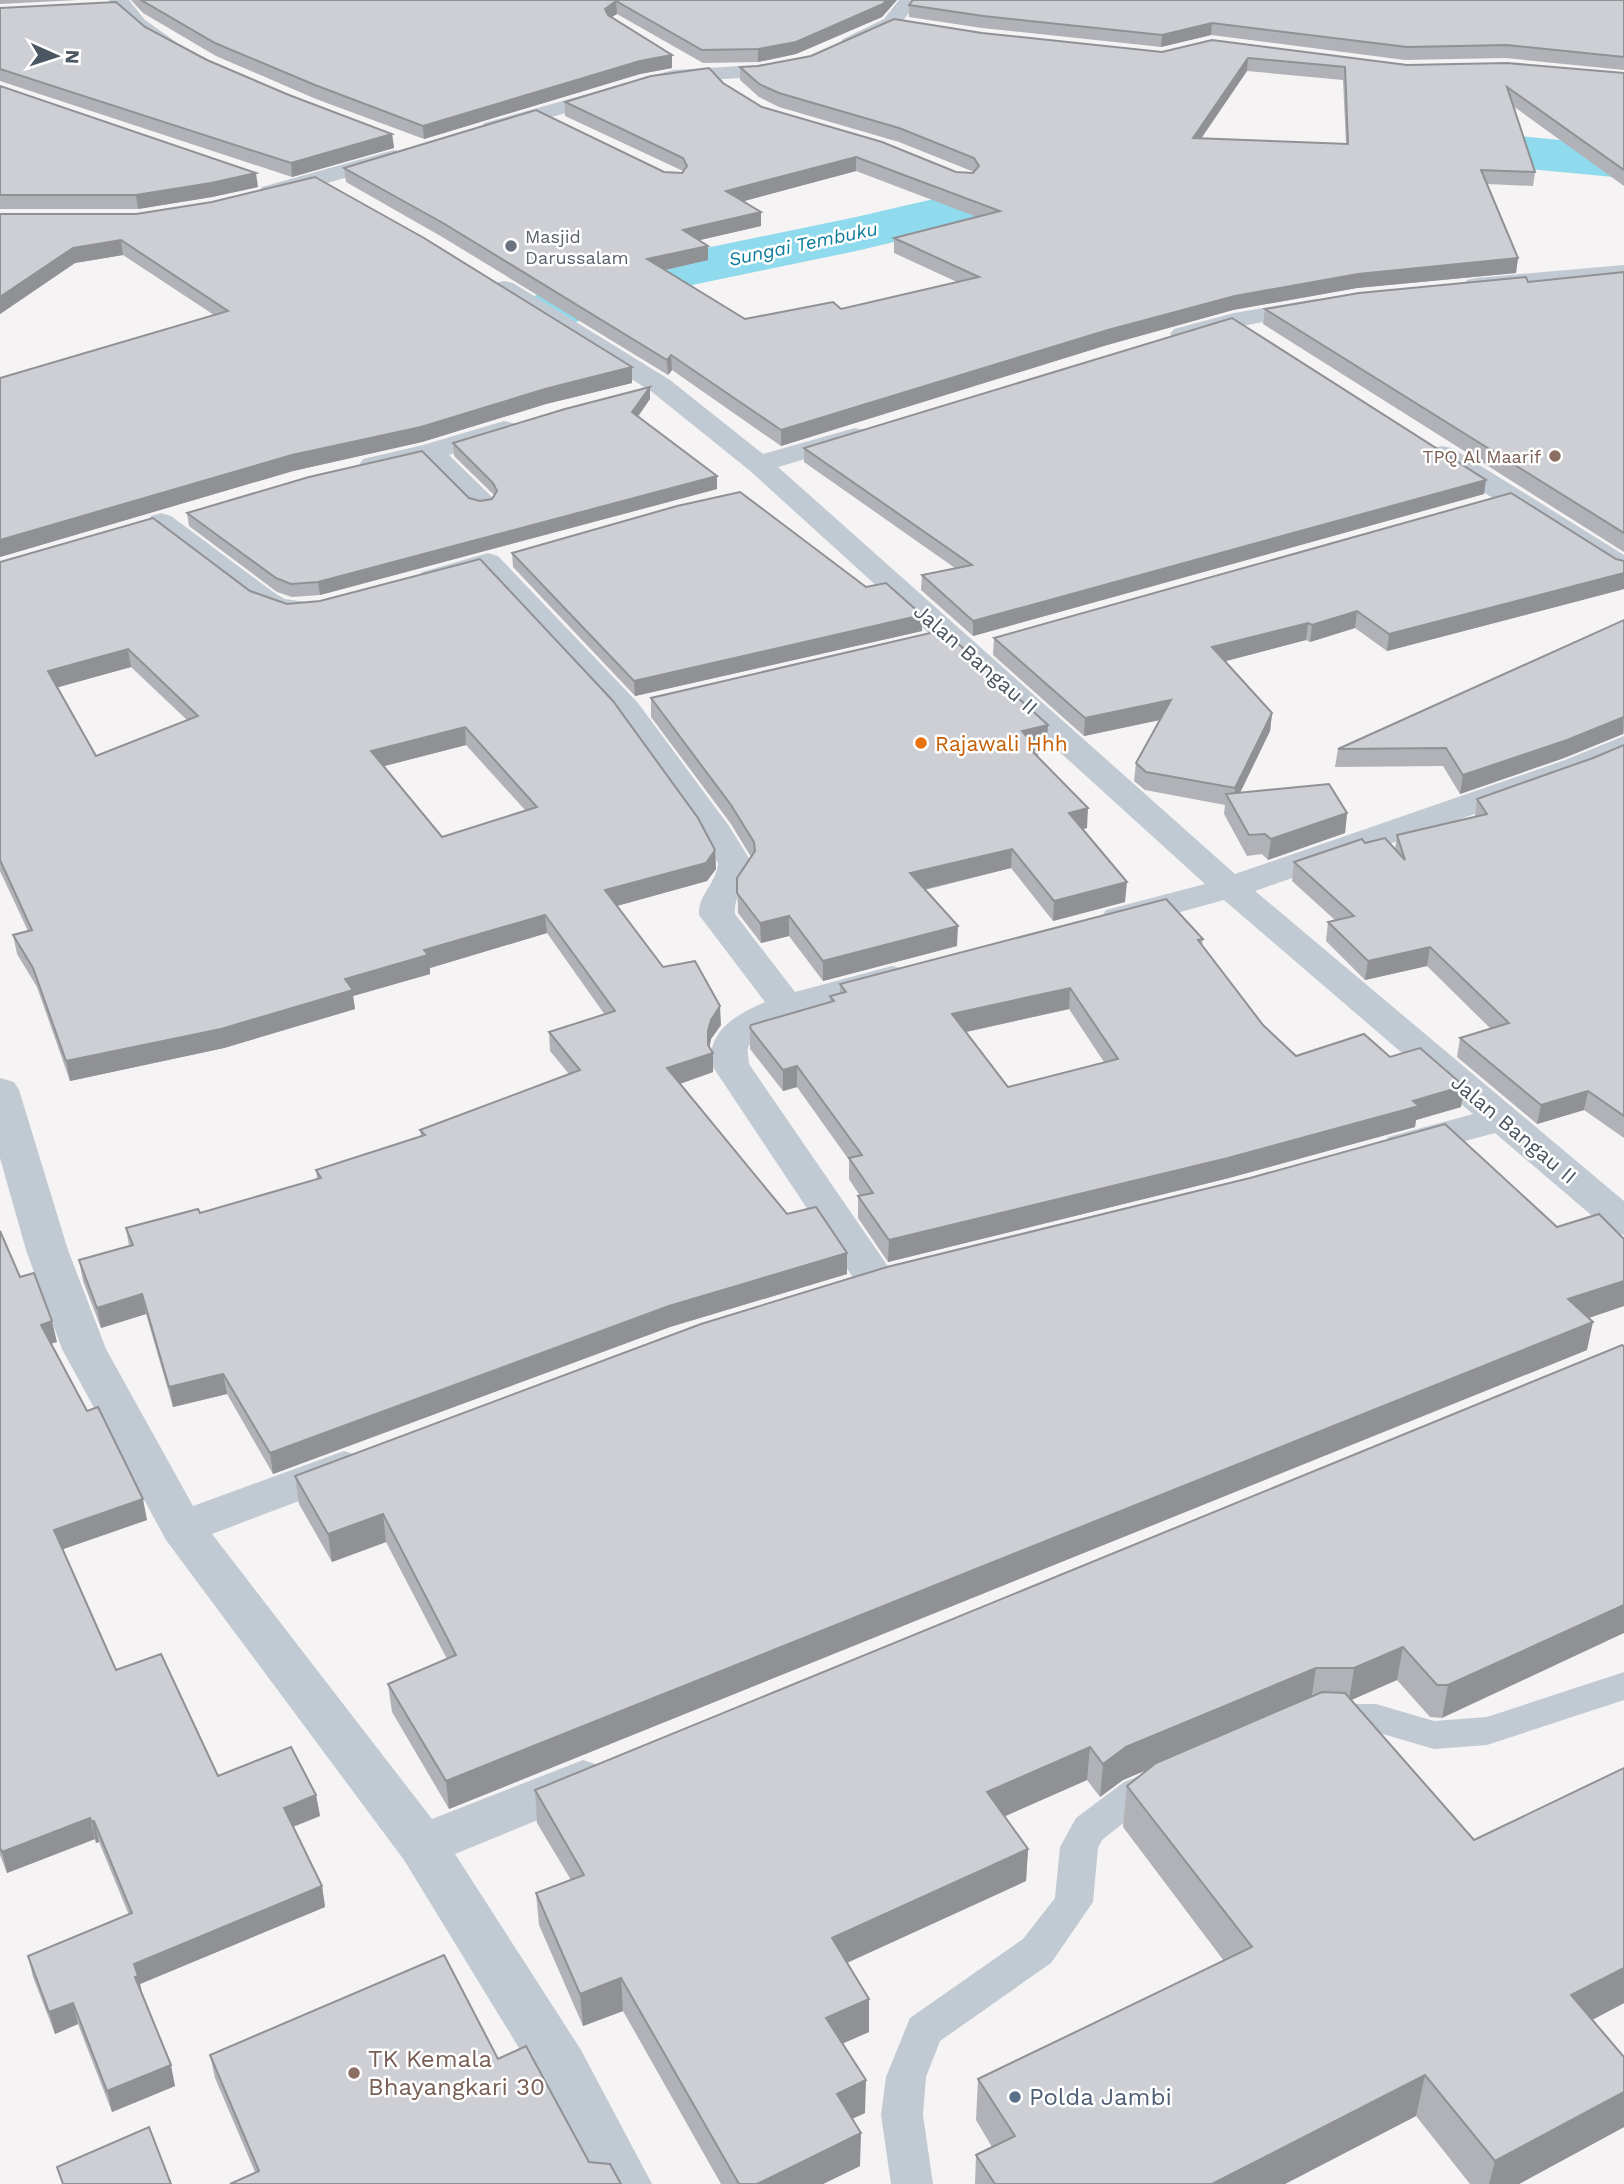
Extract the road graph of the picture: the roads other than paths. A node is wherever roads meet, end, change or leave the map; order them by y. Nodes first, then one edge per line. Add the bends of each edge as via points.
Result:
1 (909, 0) edge
2 (119, 3) edge
3 (891, 23) junction
4 (917, 27) edge
5 (184, 51) edge
6 (831, 51) edge
7 (676, 58) edge
8 (811, 60) edge
9 (707, 72) junction
10 (733, 92) edge
11 (539, 114) junction
12 (566, 127) edge
13 (475, 133) edge
14 (406, 145) edge
15 (250, 174) edge
16 (320, 180) junction
17 (290, 187) junction
18 (343, 193) edge
19 (251, 197) edge
20 (1624, 272) edge
21 (482, 274) edge
22 (1450, 287) edge
23 (1343, 301) edge
24 (1234, 320) junction
25 (1156, 342) edge
26 (1268, 342) edge
27 (661, 386) junction
28 (622, 396) edge
29 (531, 421) edge
30 (874, 430) edge
31 (1418, 439) edge
32 (430, 452) junction
33 (342, 472) edge
34 (771, 474) junction
35 (745, 494) edge
36 (1511, 498) junction
37 (482, 503) edge
38 (1472, 509) edge
39 (161, 522) edge
40 (1624, 568) edge
41 (408, 584) edge
42 (333, 604) edge
43 (1624, 746) edge
44 (1230, 888) junction
45 (1082, 927) edge
46 (921, 970) edge
47 (786, 1005) junction
48 (0, 1090) edge
49 (1501, 1119) junction
50 (1367, 1156) edge
51 (1624, 1222) edge
52 (877, 1282) edge
53 (376, 1455) edge
54 (182, 1528) junction
55 (1624, 1686) edge
56 (1300, 1723) edge
57 (624, 1762) edge
58 (1187, 1770) edge
59 (422, 1845) junction
60 (623, 2184) edge
61 (912, 2184) edge

1 - 3 street
2 - 5 street via 138,24
3 - 4 street
3 - 6 street
7 - 9 street
8 - 9 street via 778,69
9 - 10 street
9 - 11 street via 648,81
11 - 12 street
11 - 13 street
14 - 16 street
15 - 17 street
16 - 17 street
16 - 18 street
17 - 19 street
20 - 22 street
21 - 27 street, Jalan Bangau II
23 - 24 street
24 - 25 street
24 - 26 street
27 - 28 street
27 - 34 street, Jalan Bangau II
29 - 32 street
30 - 34 street
31 - 36 street
32 - 33 street
32 - 37 street
34 - 35 street
34 - 44 street, Jalan Bangau II
36 - 38 street
36 - 40 street
39 - 42 street via 278,607 310,609
41 - 47 street via 500,559 640,707 735,863 732,878 717,897 717,915
43 - 44 street via 1577,767
44 - 45 street
44 - 49 street, Jalan Bangau II
46 - 47 street
47 - 52 street via 739,1033 729,1046 730,1064
48 - 54 street via 47,1250 84,1349
49 - 50 street
49 - 51 street, Jalan Bangau II
53 - 54 street
54 - 59 street
55 - 56 lane via 1487,1731 1434,1735 1376,1718 1312,1717
57 - 59 street
58 - 61 lane via 1137,1792 1089,1829 1079,1847 1074,1902 1037,1951 924,2030 906,2077 902,2115
59 - 60 street via 561,2067

